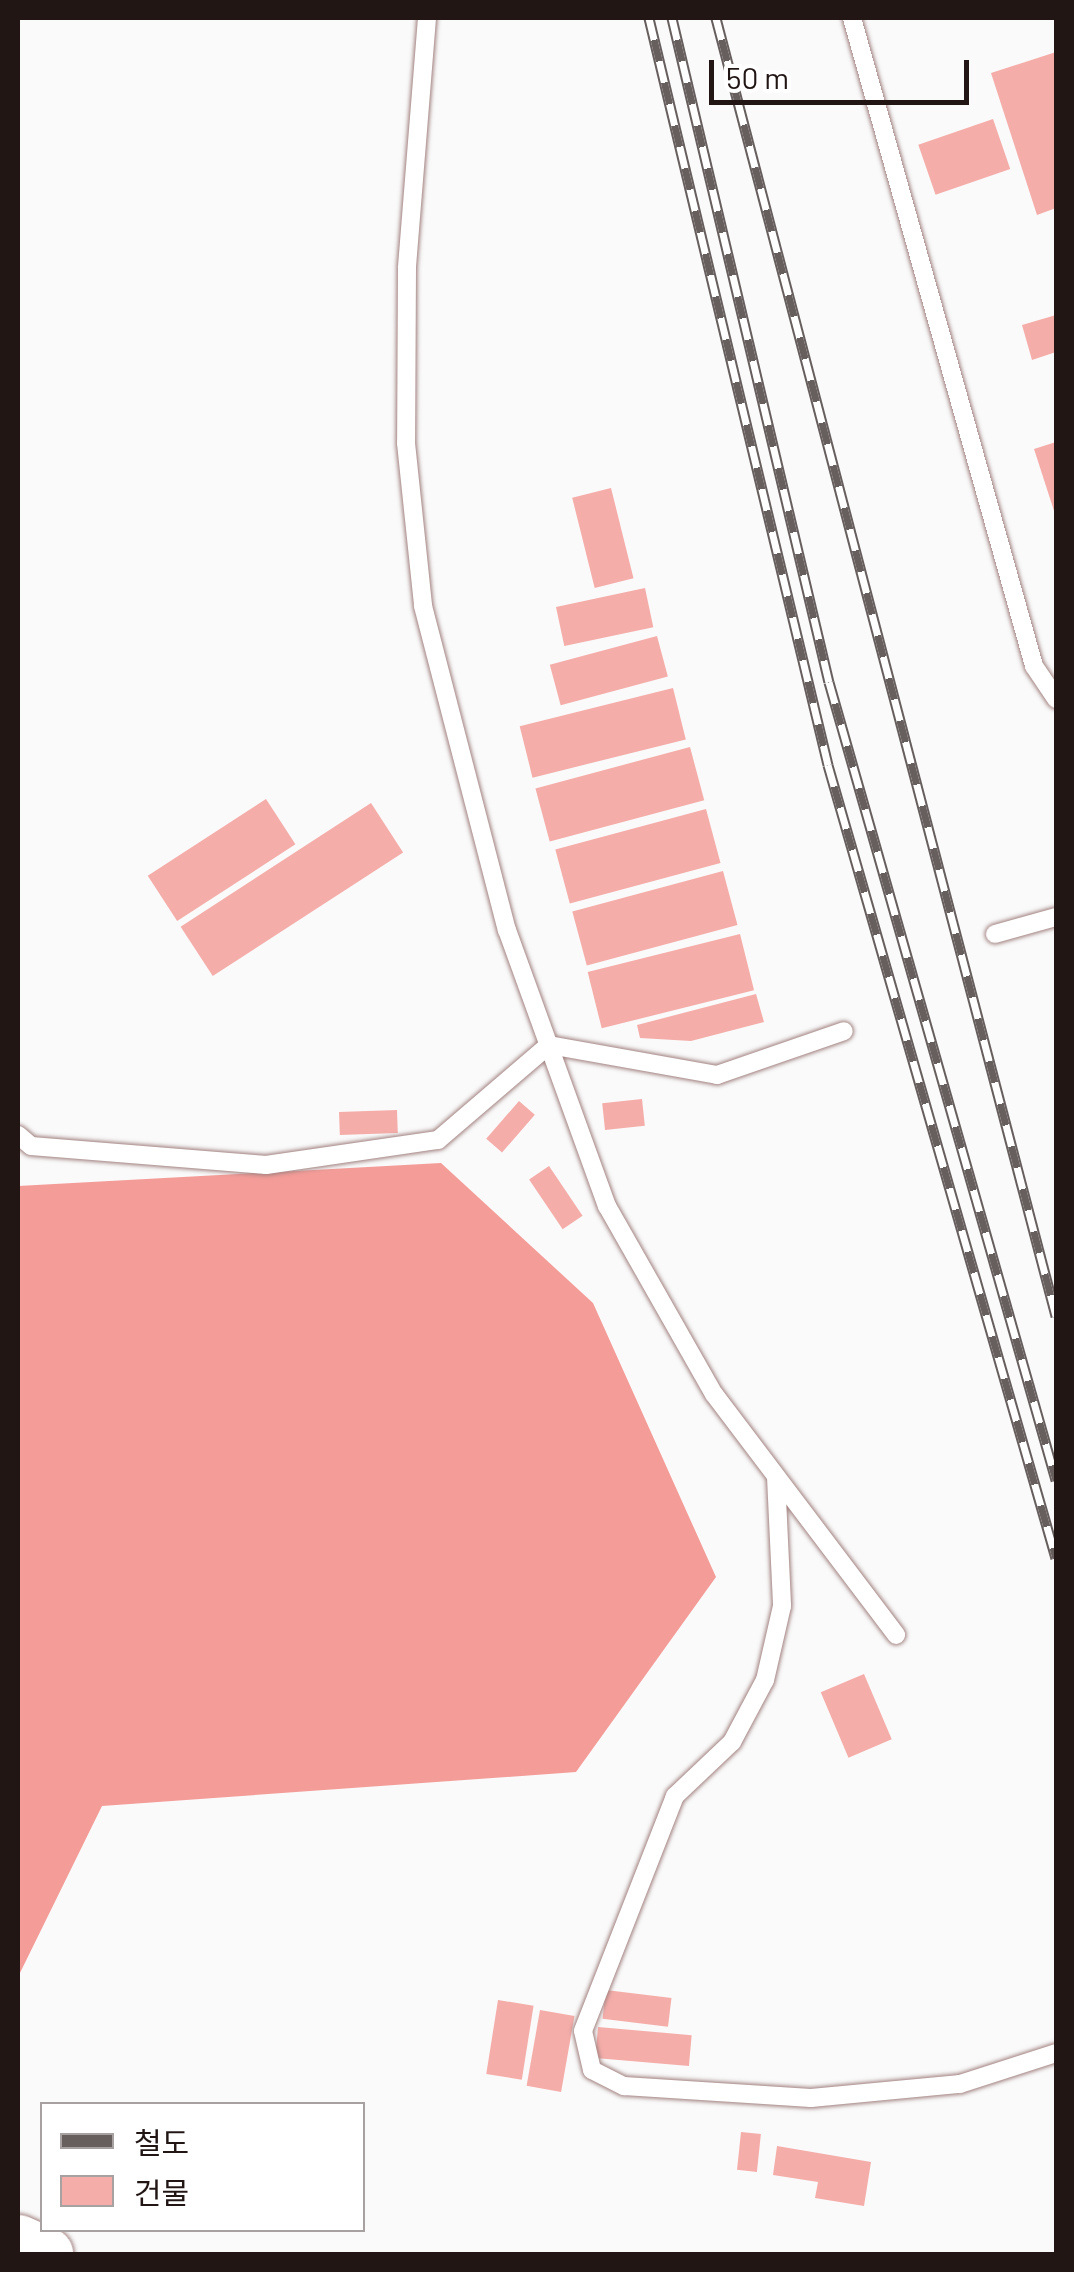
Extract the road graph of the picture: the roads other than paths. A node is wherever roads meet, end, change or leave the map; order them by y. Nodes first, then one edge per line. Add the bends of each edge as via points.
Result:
1 (428, 18) edge
2 (852, 18) edge
3 (1056, 699) edge
4 (1056, 917) edge
5 (995, 934) dead end
6 (844, 1031) dead end
7 (548, 1045) junction
8 (18, 1135) edge
9 (776, 1476) junction
10 (896, 1635) dead end
11 (1056, 2053) edge
12 (18, 2242) edge
13 (45, 2254) edge

1 - 7 lane via 406,288 406,443 424,606 507,930
2 - 3 lane via 1034,666
4 - 5 lane
6 - 7 lane via 717,1075
7 - 8 lane via 438,1140 266,1164 31,1146
7 - 9 lane via 607,1206 714,1394
9 - 10 lane
9 - 11 lane via 782,1606 765,1680 732,1742 675,1796 583,2031 592,2070 624,2086 811,2098 960,2084
12 - 13 highway

